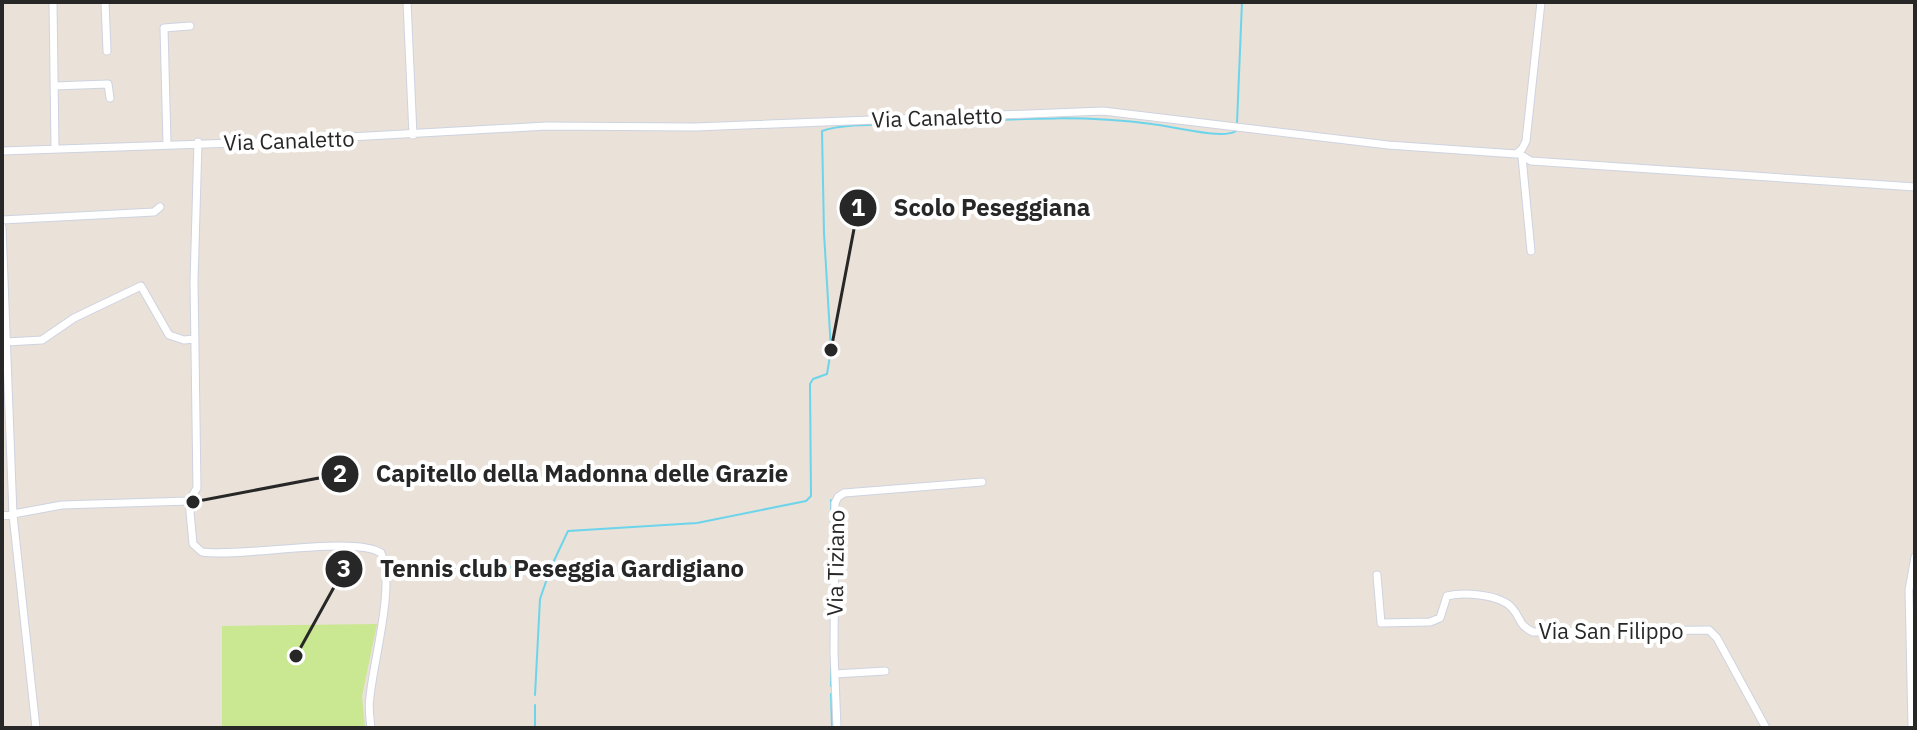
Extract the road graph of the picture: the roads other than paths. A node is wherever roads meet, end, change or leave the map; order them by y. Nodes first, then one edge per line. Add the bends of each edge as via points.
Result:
1 (53, 2) edge
2 (105, 2) edge
3 (407, 2) edge
4 (1541, 2) edge
5 (190, 26) dead end
6 (107, 51) dead end
7 (54, 86) junction
8 (110, 98) dead end
9 (413, 135) junction
10 (198, 142) junction
11 (167, 144) junction
12 (55, 148) junction
13 (2, 151) edge
14 (1520, 155) junction
15 (1915, 187) edge
16 (160, 207) dead end
17 (2, 220) edge
18 (2, 227) edge
19 (1531, 251) dead end
20 (3, 310) edge
21 (195, 339) junction
22 (6, 342) junction
23 (6, 436) edge
24 (982, 482) dead end
25 (189, 501) junction
26 (13, 515) junction
27 (2, 516) edge
28 (1915, 557) edge
29 (1377, 575) dead end
30 (885, 671) dead end
31 (835, 674) junction
32 (36, 728) edge
33 (371, 728) edge
34 (837, 728) edge
35 (1766, 728) edge
36 (1912, 728) edge

1 - 7 street
2 - 6 street
3 - 9 street
4 - 14 street via 1526,141
5 - 11 street via 164,28
7 - 8 street via 108,84
7 - 12 street
9 - 10 street, Via Canaletto
9 - 14 street, Via Canaletto via 546,126 695,127 1103,111
10 - 11 street, Via Canaletto
10 - 21 street, Via Canaletto
11 - 12 street, Via Canaletto
12 - 13 street, Via Canaletto
14 - 15 street, Via Canaletto via 1531,161
14 - 19 street
16 - 17 street via 154,212
18 - 20 street
20 - 22 street
21 - 22 street via 169,335 141,286 42,340
21 - 25 street, Via Canaletto via 197,488
22 - 23 street
23 - 26 street
24 - 31 street, Via Tiziano via 838,497
25 - 26 street via 62,505
25 - 33 street, Via Canaletto via 192,539 202,552 324,547 381,553 386,585 369,702
26 - 27 street
26 - 32 street
28 - 36 street via 1909,590
29 - 35 street, Via San Filippo via 1381,623 1430,622 1440,618 1447,596 1459,593 1511,606 1522,627 1533,632 1709,630
30 - 31 street
31 - 34 street, Via Tiziano

